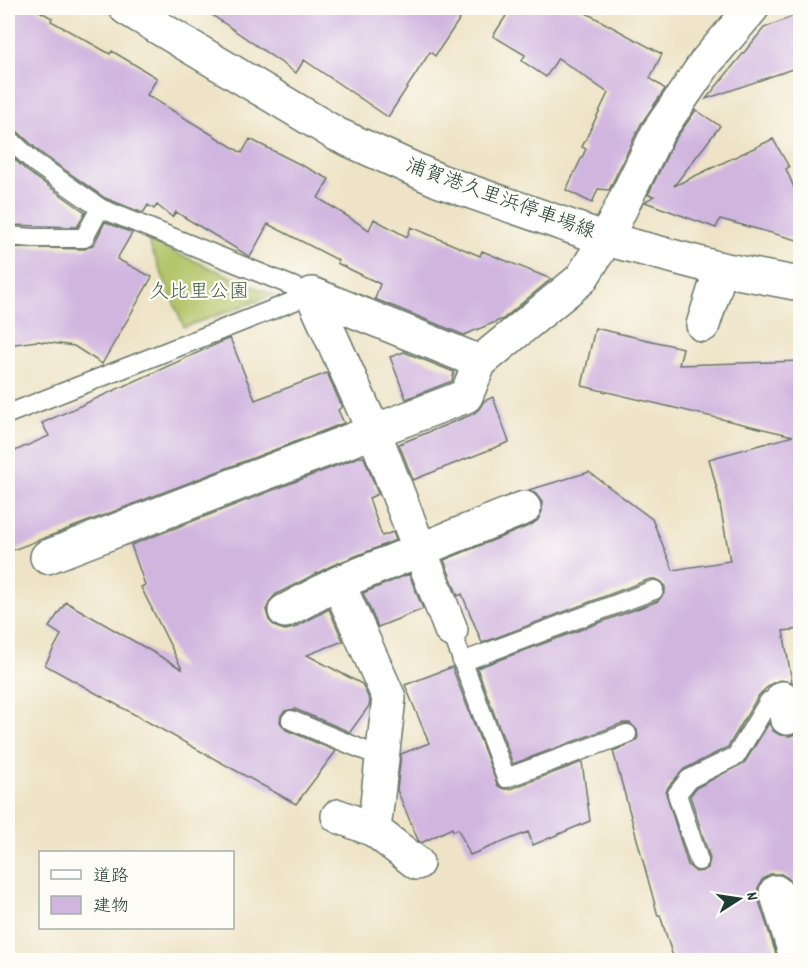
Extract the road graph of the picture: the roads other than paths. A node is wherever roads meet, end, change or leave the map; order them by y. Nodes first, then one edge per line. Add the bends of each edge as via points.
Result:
1 (752, 8) edge
2 (131, 9) edge
3 (8, 138) edge
4 (100, 208) junction
5 (8, 236) edge
6 (606, 239) junction
7 (721, 269) junction
8 (801, 284) edge
9 (312, 294) junction
10 (703, 325) dead end
11 (480, 362) junction
12 (8, 414) edge
13 (374, 432) junction
14 (524, 508) dead end
15 (420, 551) junction
16 (47, 557) dead end
17 (338, 583) junction
18 (654, 590) dead end
19 (285, 611) dead end
20 (451, 630) joint
21 (462, 662) junction
22 (790, 704) edge
23 (291, 720) dead end
24 (627, 734) dead end
25 (382, 758) junction
26 (338, 816) dead end
27 (374, 830) junction
28 (699, 861) dead end
29 (417, 863) dead end
30 (776, 892) dead end
31 (797, 960) edge

1 - 6 street via 706,62 658,132
2 - 6 street, 浦賀港久里浜停車場線 via 336,134 440,181
3 - 4 lane via 34,162
4 - 5 lane via 84,238
4 - 9 lane
6 - 7 street, 浦賀港久里浜停車場線
6 - 11 street via 581,279
7 - 8 street, 浦賀港久里浜停車場線
7 - 10 street
9 - 11 street
9 - 12 lane
9 - 13 street
11 - 13 street via 466,396
13 - 15 street
13 - 16 street
14 - 15 street
15 - 17 street
15 - 20 street
17 - 19 street
17 - 25 street via 389,698
18 - 21 lane
20 - 21 lane
21 - 24 lane via 506,777
22 - 28 lane via 769,701 736,756 689,779 677,794
23 - 25 lane
25 - 27 street
26 - 27 street
27 - 29 street
30 - 31 street

